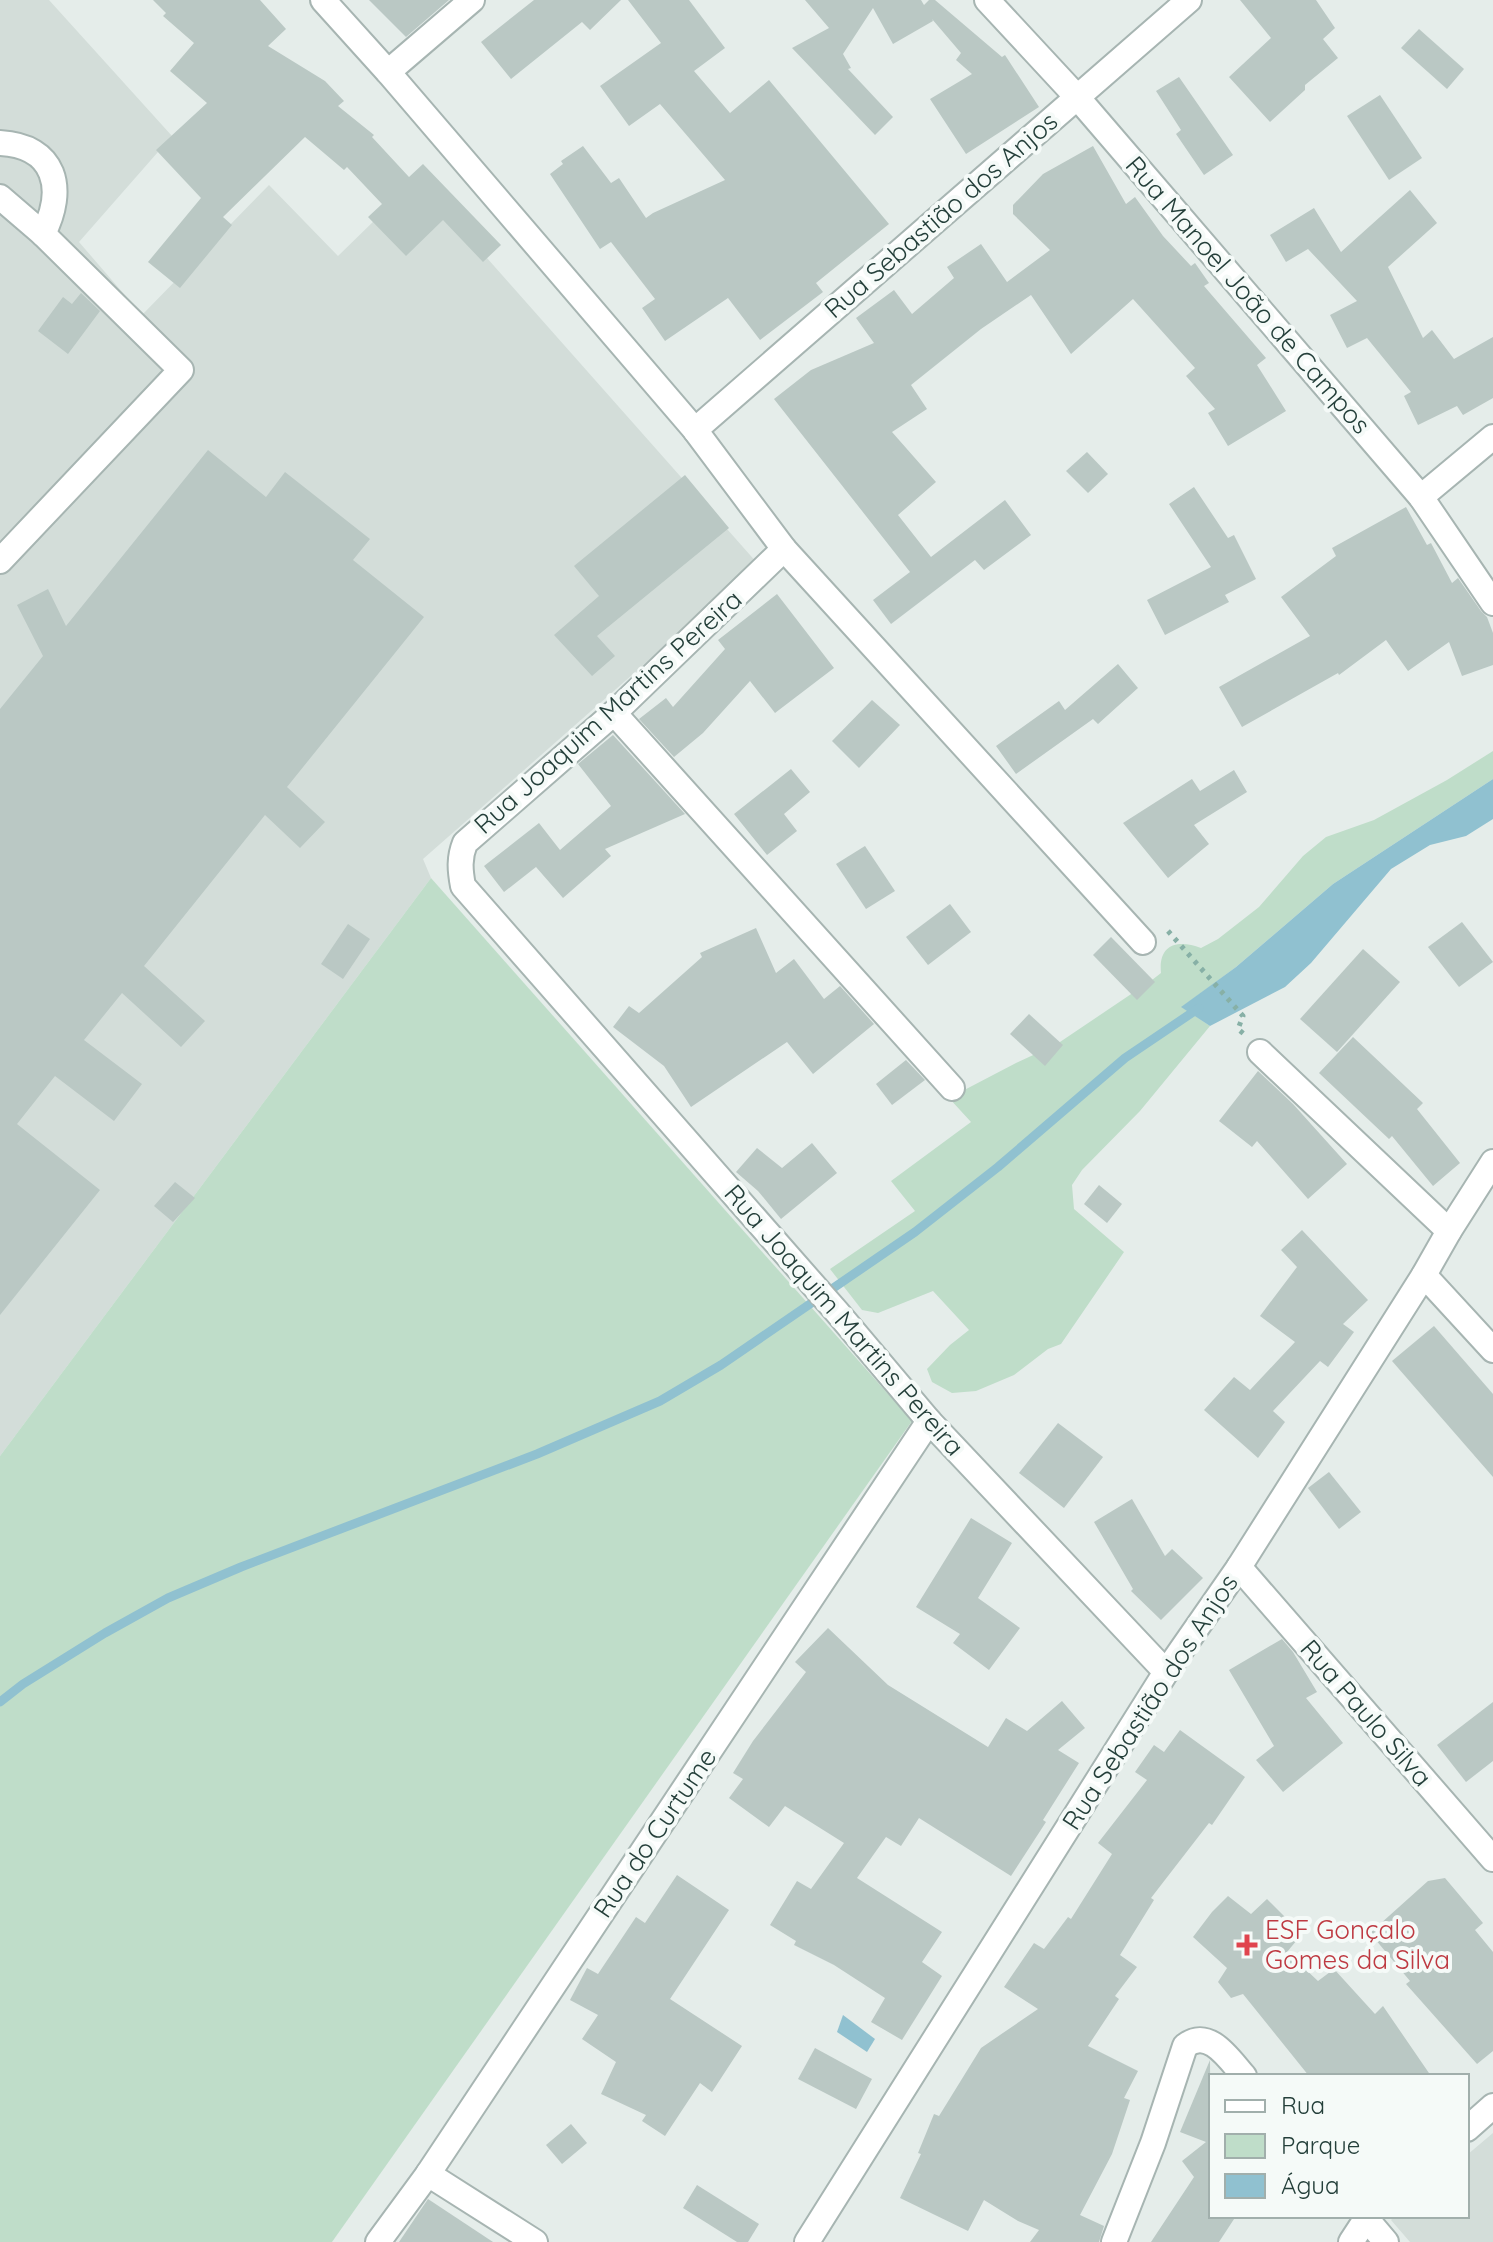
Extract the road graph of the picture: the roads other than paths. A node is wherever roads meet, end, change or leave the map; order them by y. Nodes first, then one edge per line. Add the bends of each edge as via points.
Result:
1 (323, 0) edge
2 (472, 0) edge
3 (987, 0) edge
4 (1189, 0) edge
5 (388, 72) junction
6 (1077, 97) junction
7 (0, 143) edge
8 (0, 197) edge
9 (43, 234) junction
10 (695, 430) junction
11 (1493, 437) edge
12 (1421, 497) junction
13 (784, 549) junction
14 (0, 561) edge
15 (1493, 603) edge
16 (614, 713) junction
17 (1143, 942) dead end
18 (1260, 1052) dead end
19 (952, 1088) dead end
20 (1493, 1162) edge
21 (1449, 1231) junction
22 (1424, 1275) junction
23 (1493, 1350) edge
24 (929, 1421) junction
25 (1239, 1567) junction
26 (1166, 1672) junction
27 (1493, 1859) edge
28 (1242, 2074) edge
29 (1493, 2106) edge
30 (1469, 2127) edge
31 (428, 2174) junction
32 (1365, 2218) edge
33 (1367, 2218) edge
34 (378, 2242) edge
35 (535, 2242) edge
36 (807, 2242) edge
37 (1114, 2242) edge
38 (1351, 2242) edge
39 (1386, 2242) edge

1 - 5 street
2 - 5 street
3 - 6 street, Rua Manoel João de Campos
4 - 6 street, Rua Sebastião dos Anjos
5 - 10 street
6 - 10 street, Rua Sebastião dos Anjos
6 - 12 street, Rua Manoel João de Campos
7 - 9 street via 36,152 49,166 55,190 53,215
8 - 9 street
9 - 14 street via 181,370
10 - 13 street
11 - 12 street
12 - 15 street, Rua Manoel João de Campos
13 - 16 street, Rua Joaquim Martins Pereira
13 - 17 street
16 - 19 street
16 - 24 street, Rua Joaquim Martins Pereira via 465,843 463,886
18 - 21 street
20 - 21 street, Rua Sebastião dos Anjos
21 - 22 street, Rua Sebastião dos Anjos
22 - 23 street
22 - 25 street, Rua Sebastião dos Anjos
24 - 26 street, Rua Joaquim Martins Pereira
24 - 31 street, Rua do Curtume
25 - 26 street, Rua Sebastião dos Anjos
25 - 27 street, Rua Paulo Silva
26 - 36 street, Rua Sebastião dos Anjos
28 - 37 street via 1217,2045 1204,2040 1185,2046
29 - 30 street
31 - 34 street, Rua do Curtume
31 - 35 street
32 - 38 street
33 - 39 street

